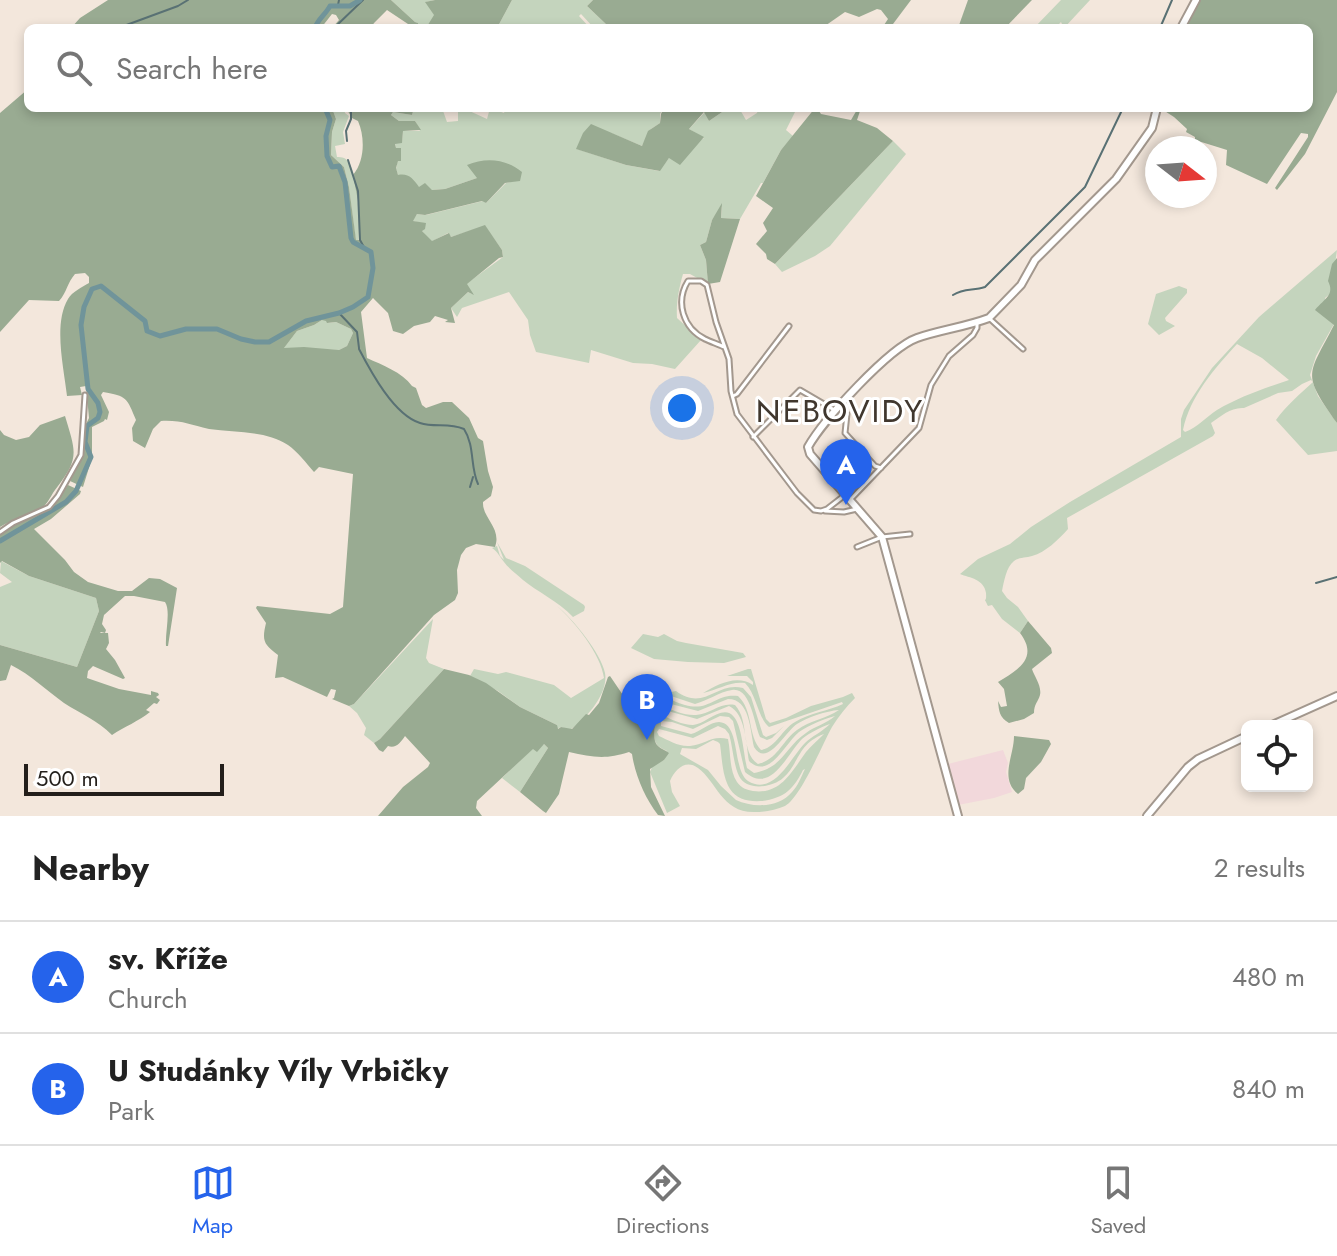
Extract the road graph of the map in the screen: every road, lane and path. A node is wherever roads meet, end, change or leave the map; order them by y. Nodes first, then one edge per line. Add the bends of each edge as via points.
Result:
1 (1196, 0) edge
2 (1183, 24) edge
3 (1156, 112) edge
4 (989, 318) junction
5 (977, 323) junction
6 (789, 326) dead end
7 (1012, 339) junction
8 (724, 347) junction
9 (1006, 347) dead end
10 (1023, 349) dead end
11 (85, 395) dead end
12 (733, 396) junction
13 (838, 408) junction
14 (753, 437) junction
15 (881, 468) junction
16 (848, 498) junction
17 (858, 509) junction
18 (821, 511) junction
19 (0, 532) edge
20 (910, 534) dead end
21 (882, 537) junction
22 (857, 547) dead end
23 (1337, 696) edge
24 (1283, 720) edge
25 (1241, 739) edge
26 (958, 816) edge
27 (1147, 816) edge

1 - 2 street
3 - 4 street via 1152,128 1116,179 1035,260 1021,285
4 - 5 street
4 - 7 street
5 - 13 street via 915,339 875,369
5 - 15 street via 931,385 919,428
6 - 12 street
7 - 9 street
7 - 10 street
8 - 8 street via 700,336 684,320 681,301 688,281 707,285
8 - 12 street
11 - 19 street via 81,455 58,496 49,507
12 - 14 street via 737,414
13 - 14 street via 800,390
13 - 15 street via 847,414 845,433
13 - 16 street via 808,447
14 - 18 street via 797,493
15 - 16 street
16 - 17 street
16 - 18 street
17 - 18 street
17 - 21 street
20 - 21 street
21 - 22 street
21 - 26 street
23 - 24 street
25 - 27 street via 1188,767

